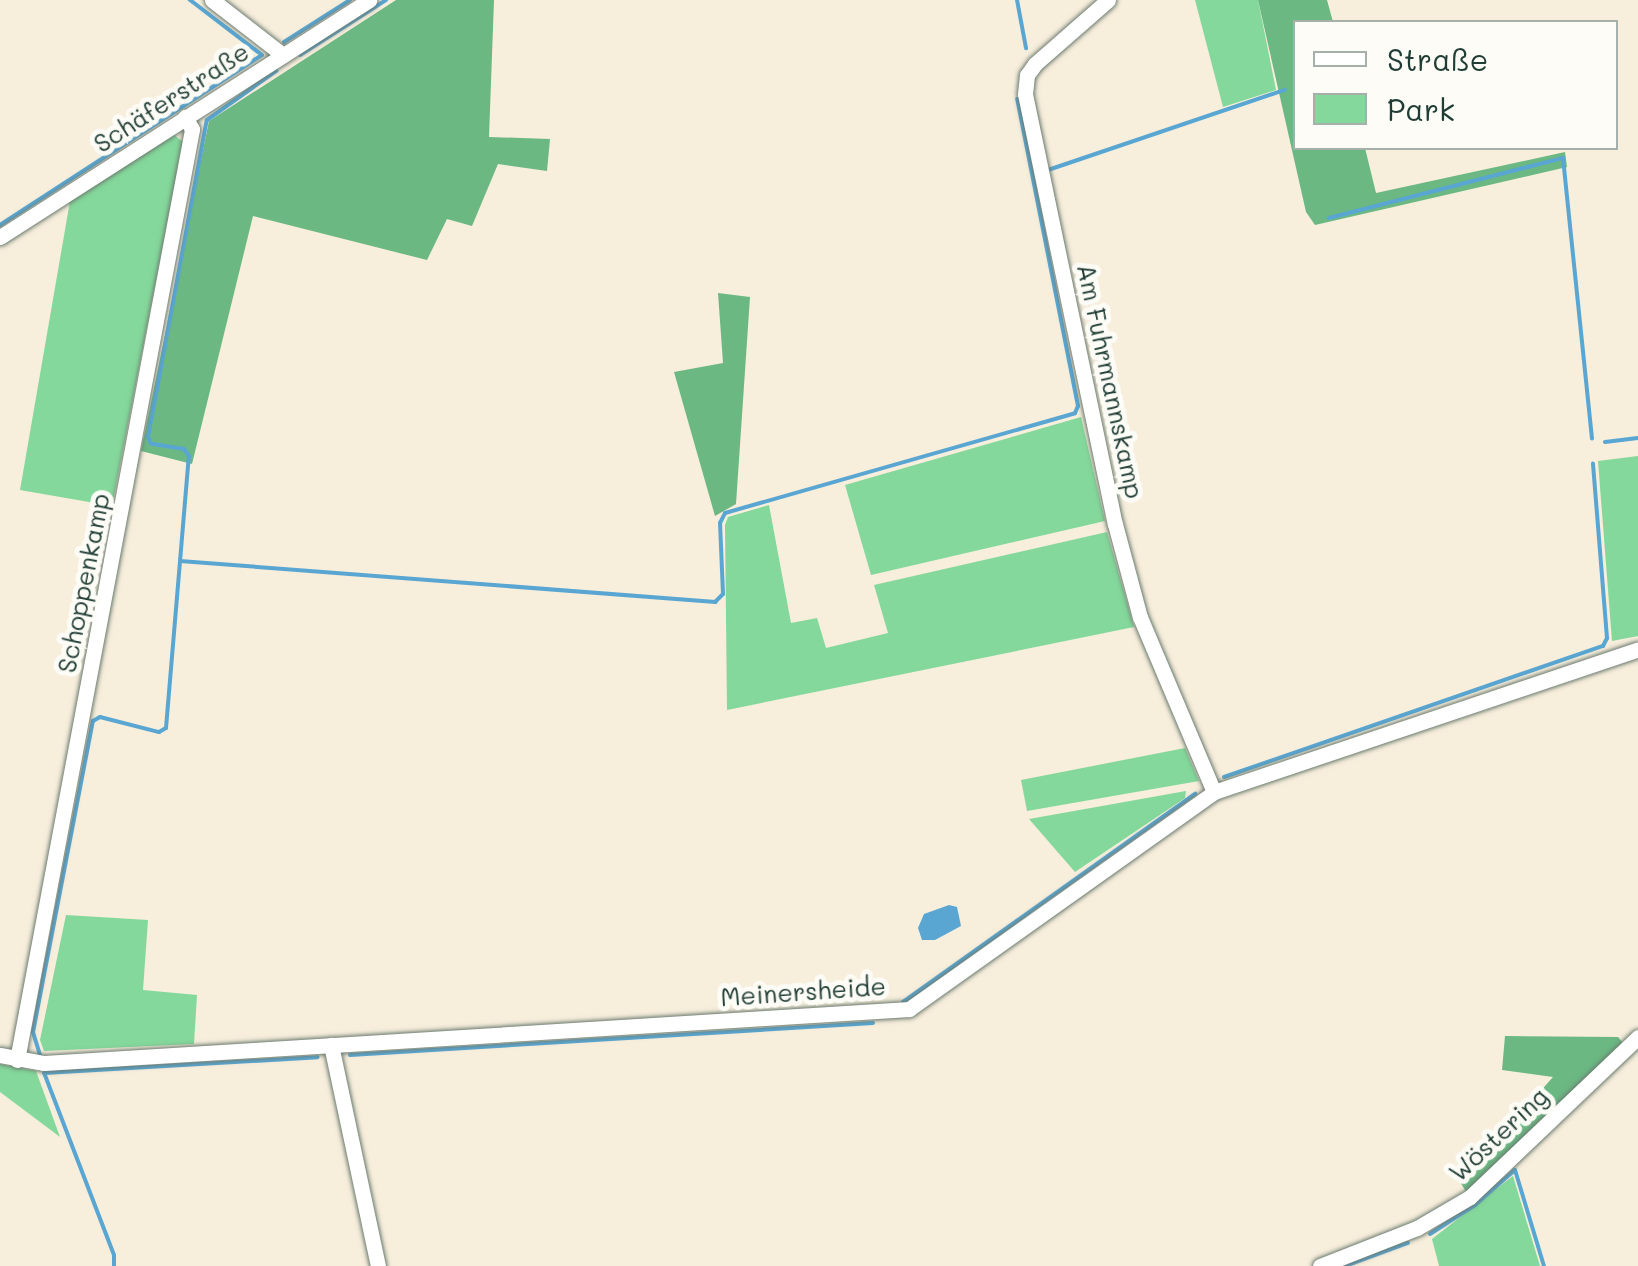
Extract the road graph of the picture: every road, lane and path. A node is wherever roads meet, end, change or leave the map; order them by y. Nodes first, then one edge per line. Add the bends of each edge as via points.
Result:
1 (212, 0) edge
2 (369, 0) edge
3 (1108, 0) edge
4 (283, 55) junction
5 (185, 116) junction
6 (0, 236) edge
7 (1638, 649) edge
8 (1214, 792) junction
9 (1638, 1037) edge
10 (331, 1045) junction
11 (0, 1055) edge
12 (17, 1060) junction
13 (378, 1266) edge
14 (1320, 1266) edge

1 - 4 street
2 - 4 street, Schäferstraße
3 - 8 street, Am Fuhrmannskamp via 1036,64 1026,94 1140,617
4 - 5 street, Schäferstraße
5 - 6 street, Schäferstraße
5 - 12 street, Schoppenkamp via 192,129
7 - 8 street, Meinersheide
8 - 10 street, Meinersheide via 909,1009
9 - 14 street, Wöstering via 1470,1196 1417,1228
10 - 12 street, Meinersheide
10 - 13 street
11 - 12 street, Meinersheide

